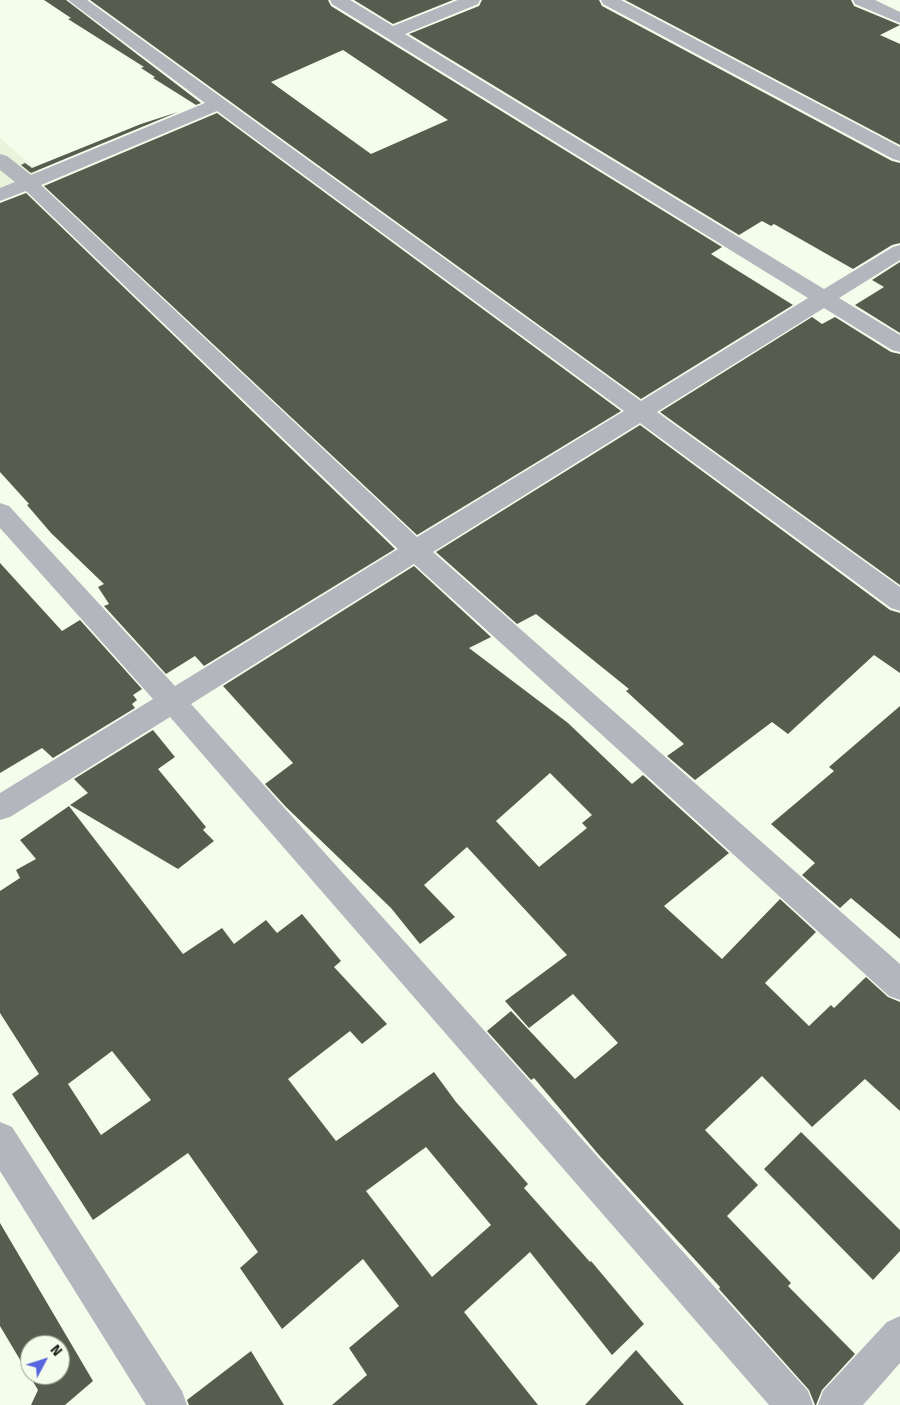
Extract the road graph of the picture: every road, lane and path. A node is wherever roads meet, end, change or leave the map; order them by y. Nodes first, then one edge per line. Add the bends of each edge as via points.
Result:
1 (338, 0) edge
2 (472, 0) edge
3 (609, 0) edge
4 (861, 0) edge
5 (86, 2) edge
6 (900, 18) edge
7 (392, 33) junction
8 (219, 104) junction
9 (900, 155) edge
10 (0, 160) edge
11 (28, 183) junction
12 (0, 195) edge
13 (900, 252) edge
14 (824, 298) junction
15 (900, 345) edge
16 (641, 412) junction
17 (0, 512) edge
18 (416, 551) junction
19 (900, 601) edge
20 (172, 702) junction
21 (0, 808) edge
22 (900, 985) edge
23 (0, 1139) edge
24 (900, 1335) edge
25 (168, 1405) edge
26 (794, 1405) edge
27 (837, 1405) edge

1 - 7 street
2 - 7 street
3 - 9 street
4 - 6 street
5 - 8 street
7 - 14 street
8 - 11 street
8 - 16 street
10 - 11 street
11 - 12 street
11 - 18 street
13 - 14 street
14 - 15 street
14 - 16 street
16 - 18 street
16 - 19 street
17 - 20 street
18 - 20 street
18 - 22 street
20 - 21 street
20 - 26 street
23 - 25 street
24 - 27 street

